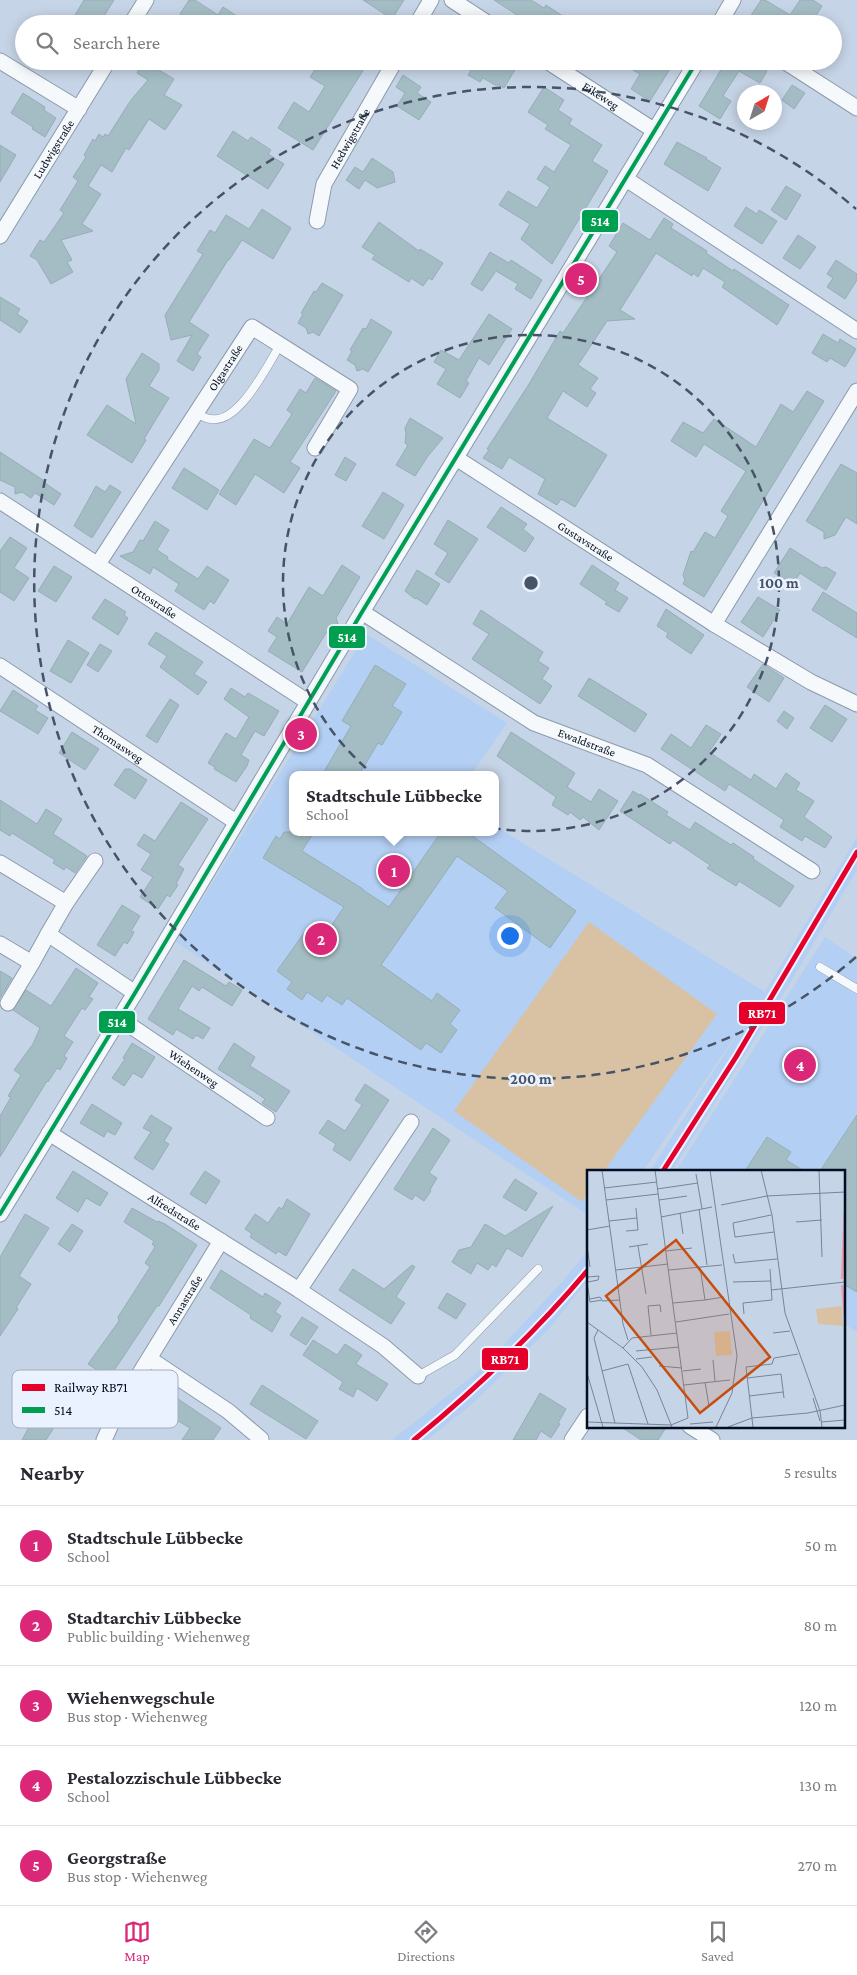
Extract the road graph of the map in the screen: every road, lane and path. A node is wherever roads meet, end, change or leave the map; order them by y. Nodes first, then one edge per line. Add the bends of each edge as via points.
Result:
1 (146, 0) edge
2 (431, 0) edge
3 (452, 0) edge
4 (733, 0) edge
5 (137, 15) edge
6 (422, 15) edge
7 (474, 15) edge
8 (726, 15) edge
9 (0, 61) edge
10 (103, 70) edge
11 (390, 70) edge
12 (561, 70) edge
13 (691, 70) edge
14 (798, 70) edge
15 (857, 108) edge
16 (79, 109) junction
17 (655, 131) junction
18 (626, 179) junction
19 (317, 221) dead end
20 (0, 236) edge
21 (857, 331) edge
22 (280, 345) junction
23 (857, 391) edge
24 (196, 413) junction
25 (315, 448) dead end
26 (456, 458) junction
27 (0, 501) edge
28 (98, 564) junction
29 (362, 612) junction
30 (714, 624) junction
31 (0, 666) edge
32 (308, 702) junction
33 (857, 704) edge
34 (236, 822) junction
35 (95, 861) dead end
36 (0, 862) edge
37 (812, 871) dead end
38 (66, 903) junction
39 (48, 934) junction
40 (0, 944) edge
41 (32, 963) junction
42 (820, 967) dead end
43 (857, 989) edge
44 (135, 993) junction
45 (8, 1002) dead end
46 (119, 1018) junction
47 (267, 1118) dead end
48 (411, 1122) dead end
49 (50, 1133) junction
50 (0, 1214) edge
51 (221, 1241) junction
52 (538, 1269) dead end
53 (299, 1290) junction
54 (150, 1359) junction
55 (143, 1370) edge
56 (166, 1370) edge
57 (418, 1376) joint
58 (178, 1378) edge
59 (587, 1418) edge
60 (109, 1428) edge
61 (693, 1428) edge
62 (260, 1439) edge
63 (104, 1440) edge
64 (572, 1440) edge
65 (712, 1440) edge

1 - 5 street
2 - 6 street
3 - 7 street
4 - 8 street
9 - 16 street
10 - 16 street, Ludwigstraße
11 - 19 street, Hedwigstraße via 324,184
12 - 17 street, Eikeweg
13 - 17 street
14 - 15 street
16 - 20 street, Ludwigstraße
17 - 18 street
18 - 21 street
18 - 26 street
22 - 24 lane via 235,411 223,418 211,419
22 - 24 street, Olgastraße via 252,328
22 - 25 street, Olgastraße via 350,388
23 - 30 street
24 - 28 street, Olgastraße
26 - 29 street
26 - 30 street, Gustavstraße
27 - 28 street, Ottostraße
28 - 32 street, Ottostraße
29 - 32 street
29 - 37 street, Ewaldstraße via 534,723 648,764
30 - 33 street, Gustavstraße via 811,682
31 - 34 street, Thomasweg
32 - 34 street
34 - 44 street
35 - 38 street
36 - 38 street
38 - 39 street
39 - 41 street
39 - 44 street
40 - 41 street
41 - 45 street
42 - 43 lane
44 - 46 street
46 - 47 street, Wiehenweg
46 - 49 street
48 - 53 street
49 - 50 street
49 - 51 street, Alfredstraße
51 - 53 street, Alfredstraße
51 - 54 street, Annastraße
52 - 57 lane via 455,1355
53 - 57 street, Alfredstraße via 383,1346
54 - 55 street, Annastraße
54 - 56 street
58 - 62 street via 228,1411
59 - 64 street
60 - 63 street, Annastraße
61 - 65 street

